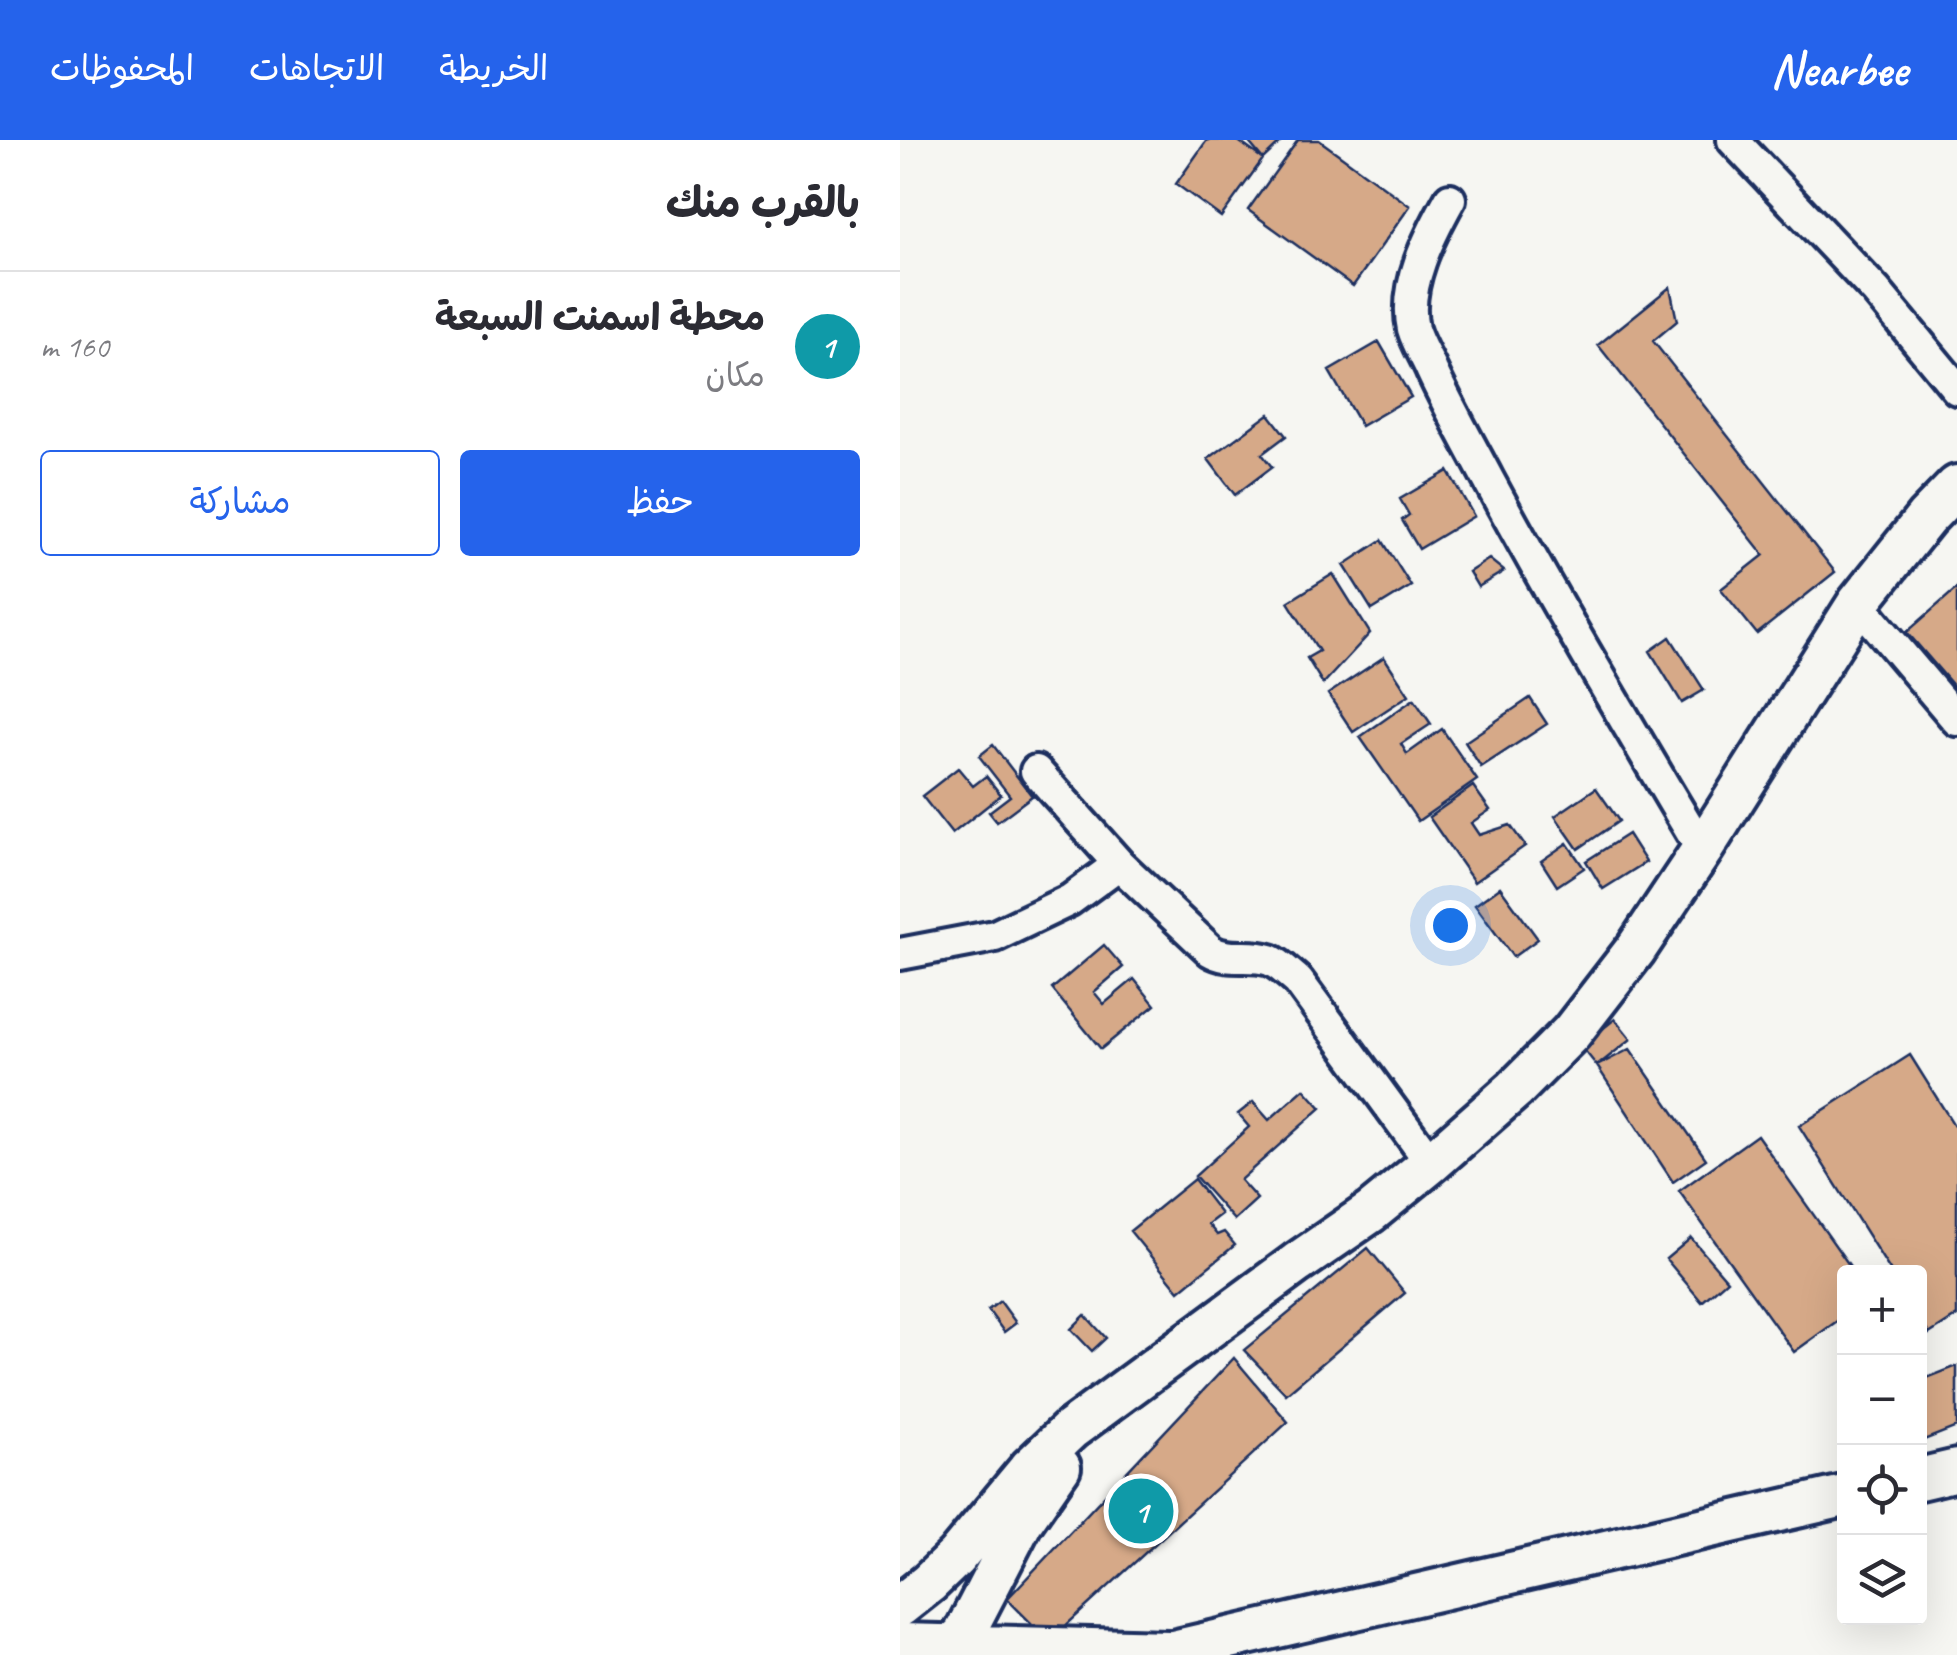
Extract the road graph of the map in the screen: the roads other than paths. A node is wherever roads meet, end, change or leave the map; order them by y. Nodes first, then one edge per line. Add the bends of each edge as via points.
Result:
1 (1733, 140) edge
2 (1450, 199) dead end
3 (1957, 389) edge
4 (1957, 486) edge
5 (1858, 603) junction
6 (1957, 720) edge
7 (1036, 771) dead end
8 (1702, 850) junction
9 (1119, 864) junction
10 (900, 954) edge
11 (1432, 1163) junction
12 (1103, 1404) junction
13 (1957, 1470) edge
14 (1927, 1477) edge
15 (1837, 1498) edge
16 (900, 1606) edge
17 (900, 1644) edge
18 (956, 1650) edge
19 (1162, 1653) edge

1 - 3 street via 1876,291
2 - 8 street via 1426,243 1414,291 1414,330 1496,494
4 - 5 street
5 - 6 street
5 - 8 street
7 - 9 street
8 - 11 street via 1571,1033
9 - 10 street via 1070,900 995,936
9 - 11 street via 1222,958 1264,958 1298,981
11 - 12 street
12 - 16 street via 1030,1468 956,1557
12 - 18 street via 1022,1522
13 - 14 street
15 - 19 street
17 - 18 street
18 - 19 street

